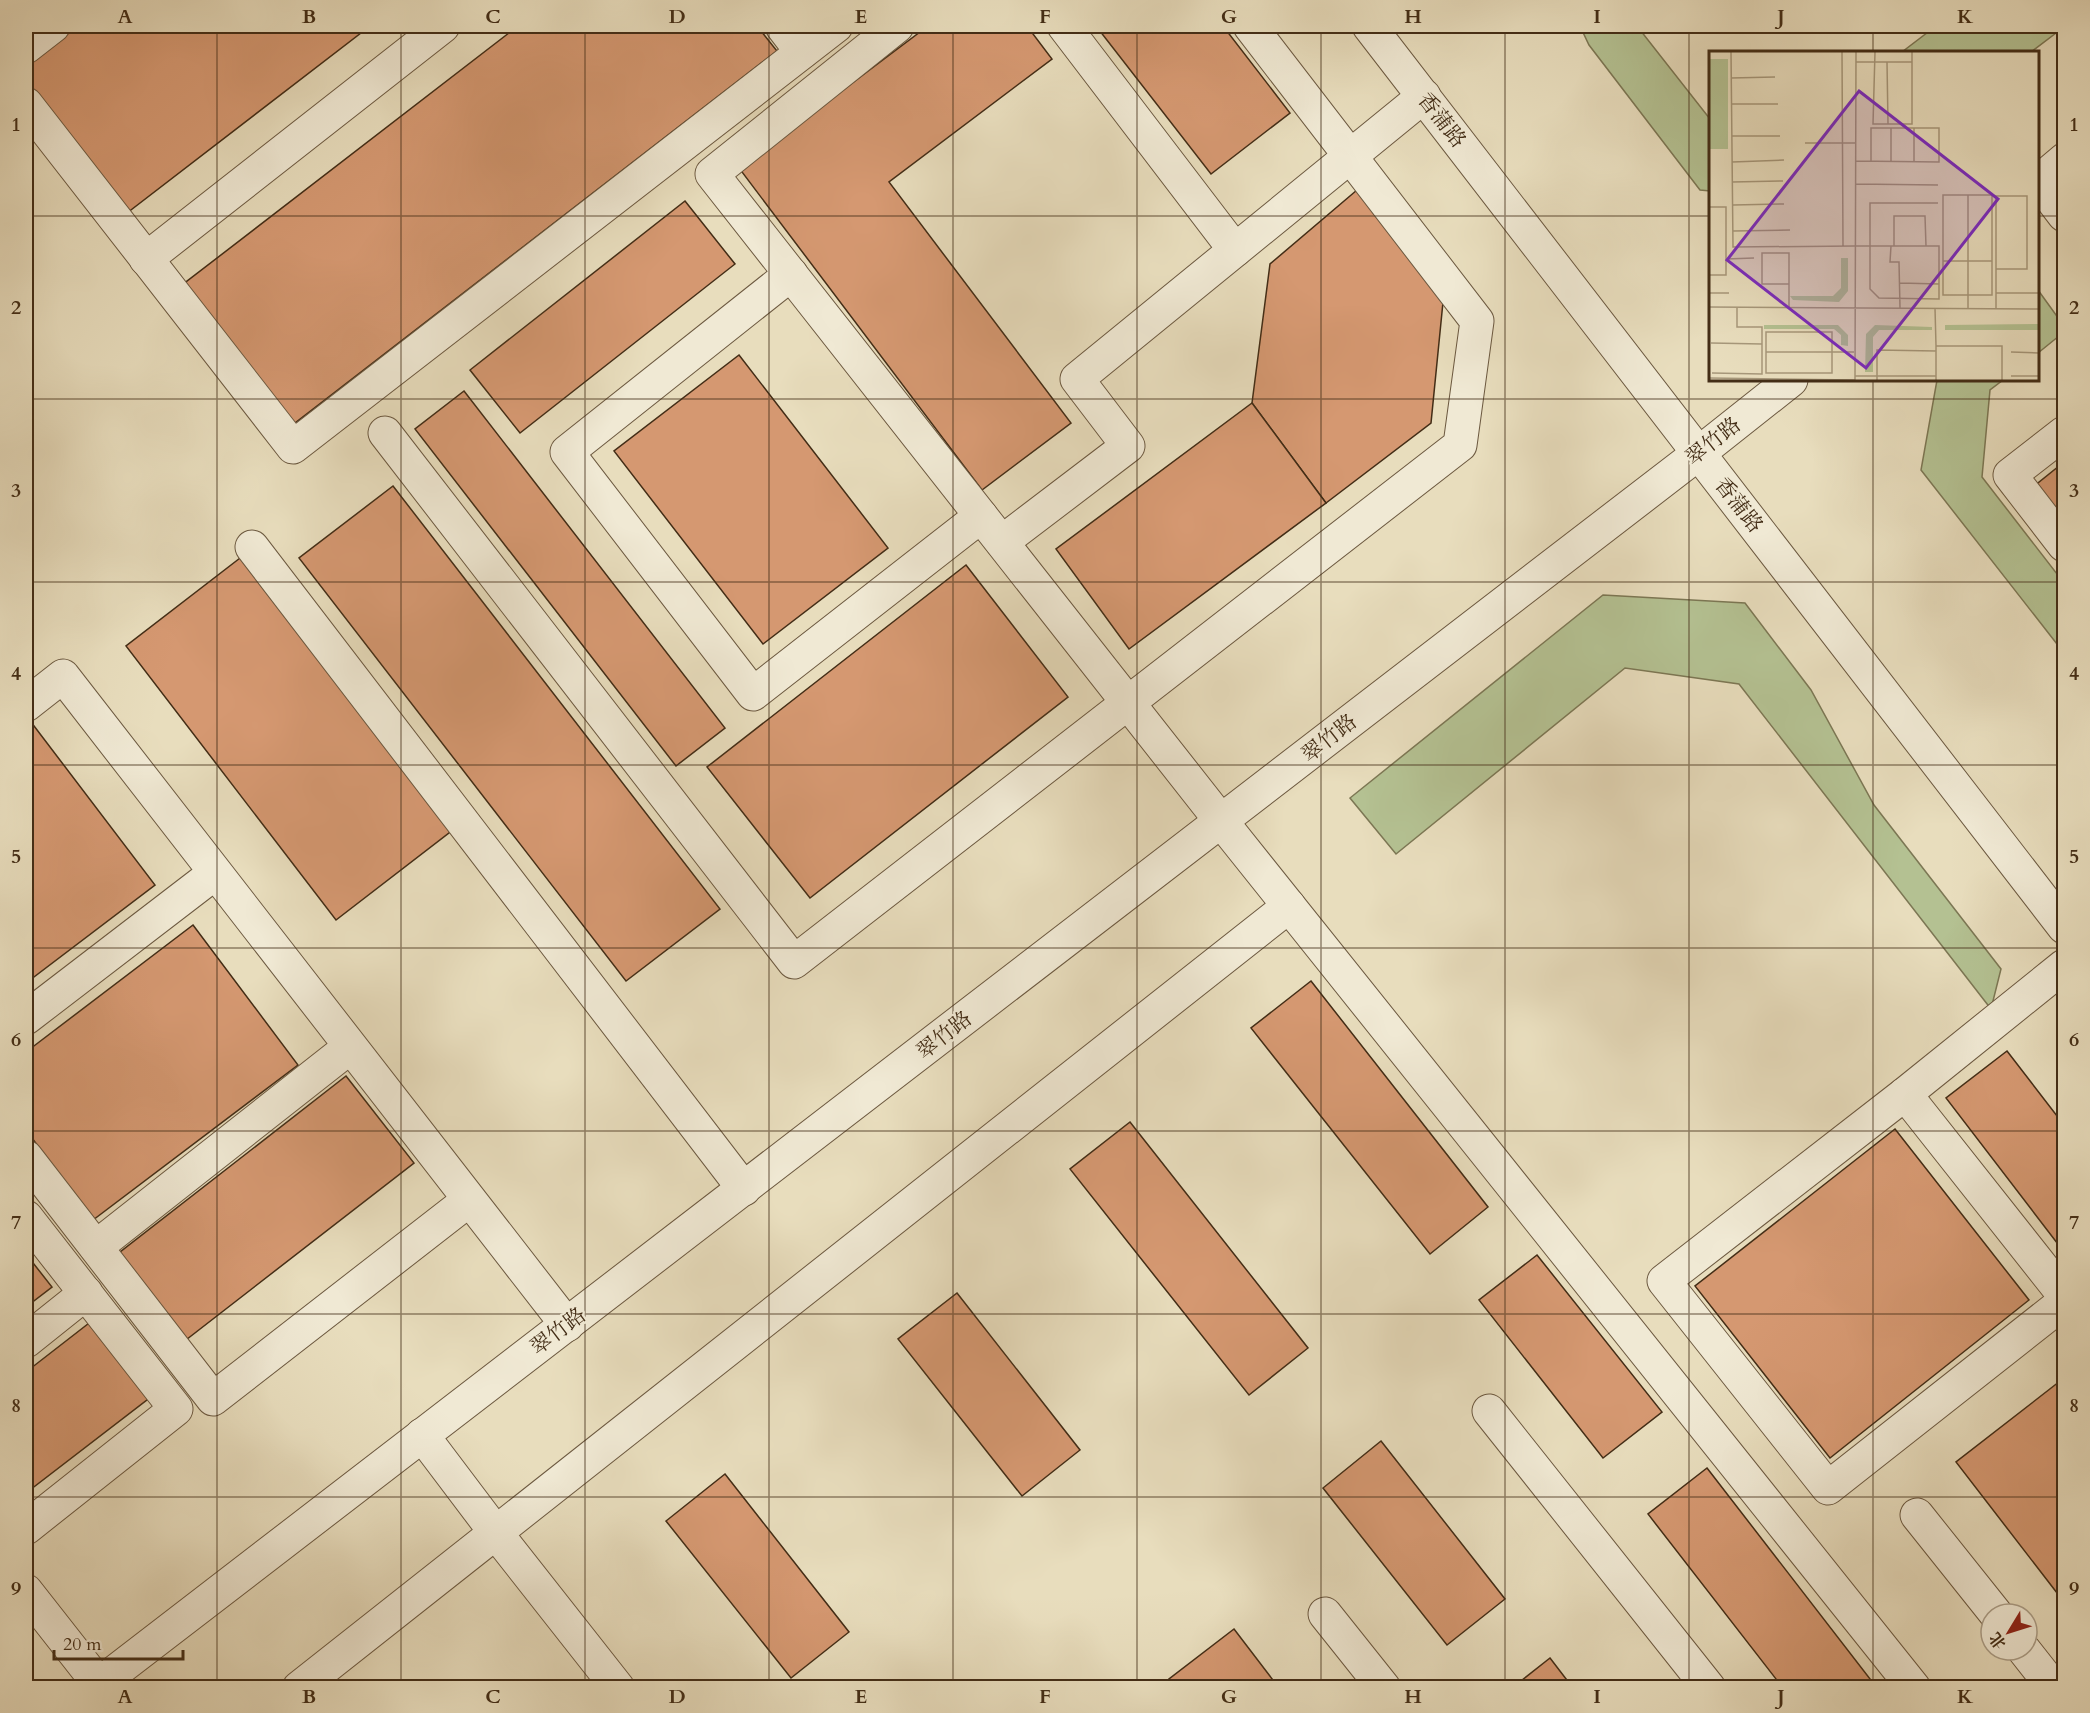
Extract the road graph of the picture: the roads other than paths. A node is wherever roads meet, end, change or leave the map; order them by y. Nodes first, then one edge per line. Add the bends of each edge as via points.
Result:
1 (53, 26) edge
2 (443, 26) edge
3 (782, 26) edge
4 (836, 26) edge
5 (897, 26) edge
6 (1064, 26) edge
7 (1250, 26) edge
8 (1369, 26) edge
9 (26, 47) edge
10 (802, 52) junction
11 (1424, 96) junction
12 (26, 104) edge
13 (1351, 157) junction
14 (2064, 160) edge
15 (2039, 181) edge
16 (2039, 183) edge
17 (2064, 215) edge
18 (1235, 250) junction
19 (146, 259) junction
20 (791, 274) junction
21 (1790, 381) edge
22 (385, 433) dead end
23 (2064, 433) edge
24 (1699, 453) junction
25 (981, 516) junction
26 (1002, 542) junction
27 (2064, 545) edge
28 (252, 547) dead end
29 (1128, 702) junction
30 (26, 705) edge
31 (1221, 821) junction
32 (215, 873) junction
33 (1289, 906) junction
34 (2064, 927) edge
35 (2064, 966) edge
36 (26, 1018) edge
37 (350, 1047) junction
38 (1905, 1094) junction
39 (26, 1156) edge
40 (744, 1189) junction
41 (470, 1200) junction
42 (26, 1217) edge
43 (96, 1247) junction
44 (86, 1293) junction
45 (2064, 1295) edge
46 (2064, 1302) edge
47 (567, 1325) junction
48 (26, 1341) edge
49 (1489, 1411) dead end
50 (422, 1435) junction
51 (1917, 1515) dead end
52 (26, 1528) edge
53 (495, 1533) junction
54 (26, 1591) edge
55 (1986, 1602) edge
56 (1325, 1614) dead end
57 (2033, 1662) edge
58 (97, 1686) edge
59 (299, 1688) edge
60 (618, 1688) edge
61 (1384, 1688) edge
62 (1709, 1688) edge
63 (1914, 1688) edge
64 (2054, 1688) edge

1 - 9 street
2 - 19 street
3 - 10 street
4 - 10 street
5 - 20 street via 712,174
6 - 18 street
7 - 13 street
8 - 11 street, 香蒲路
10 - 19 street via 292,447
11 - 13 street
11 - 24 street, 香蒲路
12 - 19 street
13 - 18 street
13 - 29 street via 1477,321 1460,445
14 - 15 street
16 - 17 street
18 - 26 street via 1077,379 1128,446
20 - 25 street
20 - 25 street via 567,452 753,694
21 - 24 street, 翠竹路
22 - 29 street via 794,962
23 - 27 street via 2010,476
24 - 31 street, 翠竹路
24 - 34 street, 香蒲路
25 - 26 street
26 - 29 street
28 - 40 street
29 - 31 street
30 - 32 street via 63,676
31 - 33 street
31 - 40 street, 翠竹路
32 - 36 street
32 - 37 street
33 - 53 street
33 - 63 street
35 - 38 street
37 - 41 street
37 - 43 street
38 - 45 street
38 - 46 street via 1664,1281 1828,1488
39 - 43 street
40 - 47 street, 翠竹路
41 - 43 street via 213,1399
41 - 47 street
42 - 44 street
44 - 48 street
44 - 52 street via 176,1409
47 - 50 street, 翠竹路
49 - 62 street
50 - 53 street
50 - 58 street, 翠竹路
51 - 55 street
53 - 59 street
53 - 60 street
54 - 58 street
56 - 61 street
57 - 64 street

